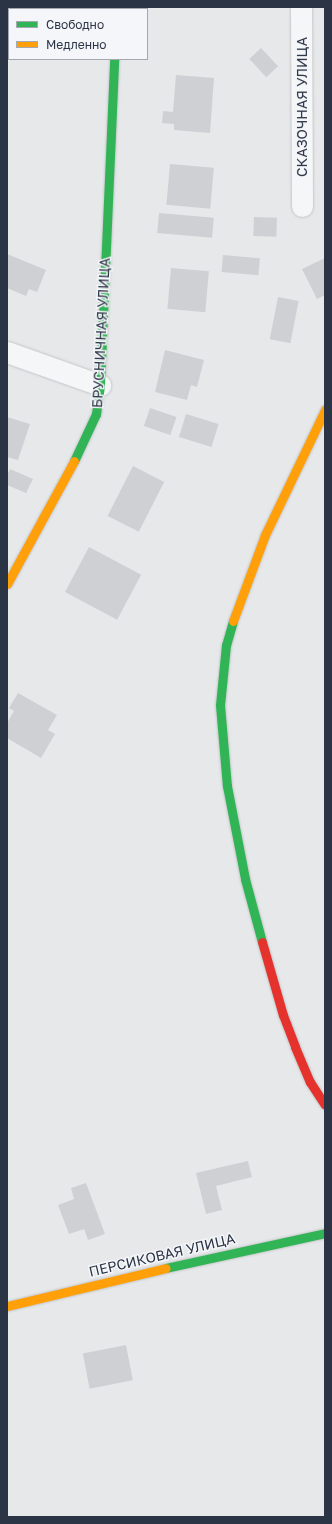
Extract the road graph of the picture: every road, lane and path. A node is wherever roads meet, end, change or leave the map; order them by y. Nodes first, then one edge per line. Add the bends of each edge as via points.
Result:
1 (301, 7) edge
2 (114, 60) edge
3 (302, 206) dead end
4 (7, 352) edge
5 (100, 385) junction
6 (325, 410) edge
7 (7, 584) edge
8 (325, 1105) edge
9 (325, 1233) edge
10 (7, 1306) edge

1 - 3 street, СКАЗОЧНАЯ УЛИЦА
2 - 5 street, БРУСНИЧНАЯ УЛИЦА
4 - 5 street
5 - 7 street, БРУСНИЧНАЯ УЛИЦА via 96,414 81,449
6 - 8 street via 265,535 236,610 226,645 220,705 227,786 245,879 257,925 295,1047 310,1082
9 - 10 street, ПЕРСИКОВАЯ УЛИЦА via 214,1256

